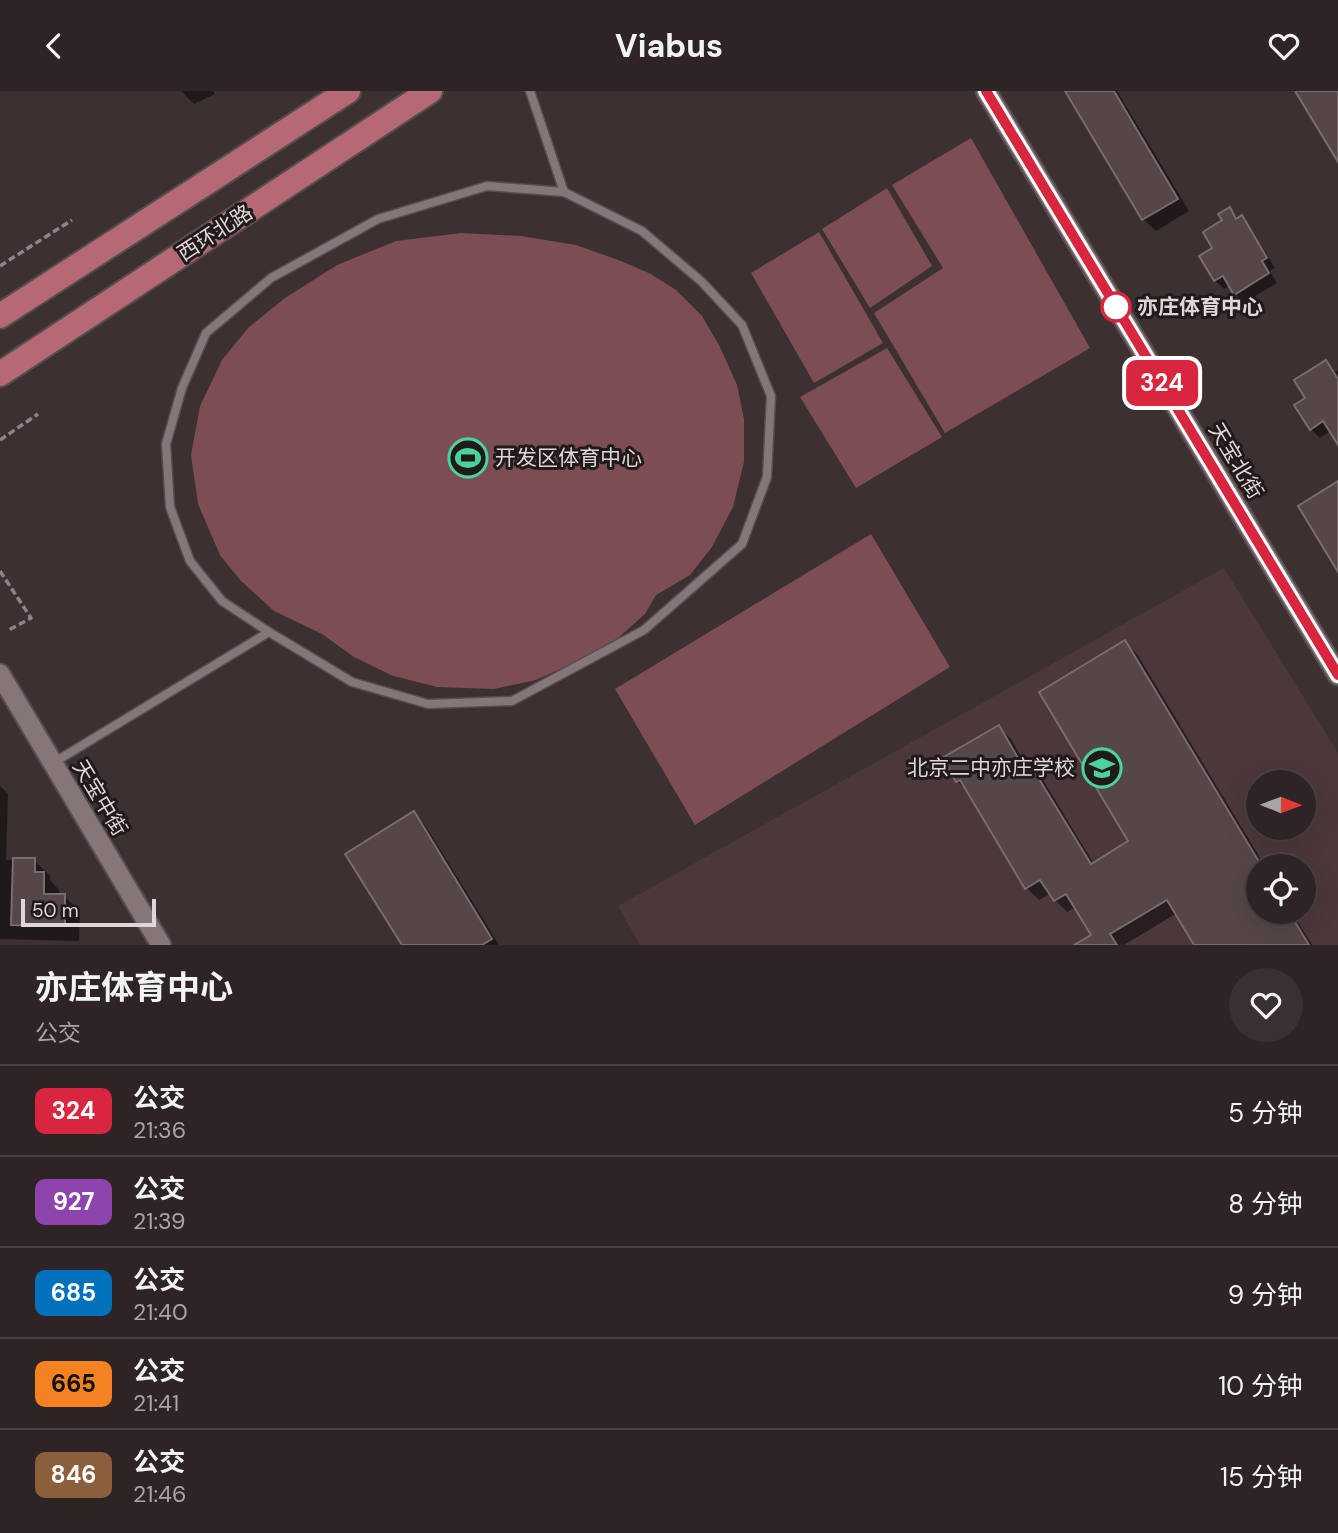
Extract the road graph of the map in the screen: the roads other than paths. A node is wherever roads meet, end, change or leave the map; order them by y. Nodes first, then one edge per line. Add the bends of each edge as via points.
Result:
1 (348, 91) edge
2 (430, 91) edge
3 (530, 91) edge
4 (986, 91) edge
5 (565, 192) junction
6 (0, 316) edge
7 (0, 374) edge
8 (269, 632) junction
9 (0, 674) edge
10 (1338, 675) edge
11 (53, 764) junction
12 (161, 945) edge

1 - 6 main road
2 - 7 main road, 西环北路
3 - 5 lane
4 - 10 street, 天宝北街
5 - 8 lane via 487,186 379,219 271,278 206,333 181,388 166,444 170,507 190,561 222,601
5 - 8 lane via 642,230 702,282 742,325 771,396 767,477 742,544 644,630 512,701 428,704 352,682
8 - 11 lane
9 - 11 street, 天宝中街
11 - 12 street, 天宝中街

